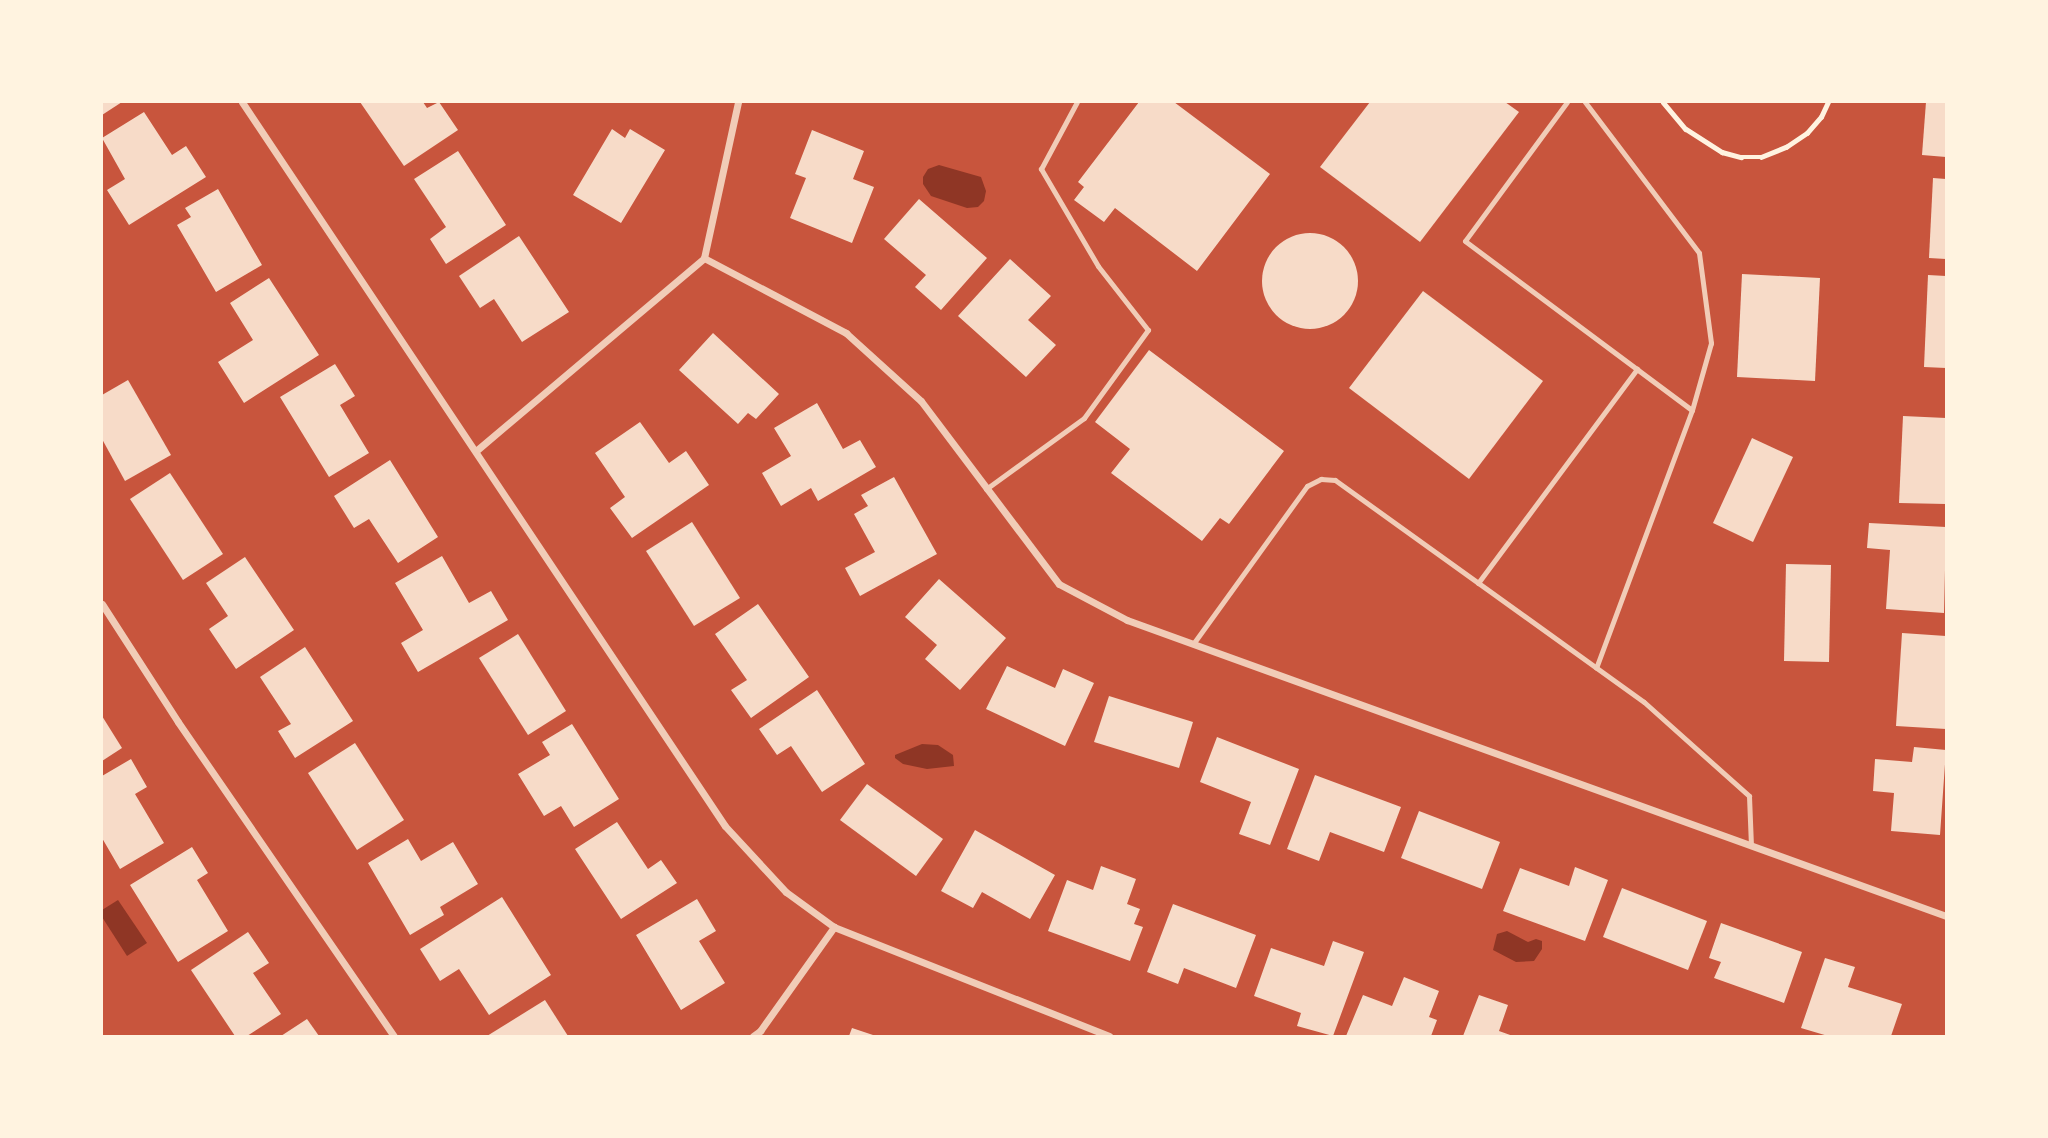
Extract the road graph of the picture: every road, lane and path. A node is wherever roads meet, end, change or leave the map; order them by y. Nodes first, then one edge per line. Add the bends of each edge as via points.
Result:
1 (242, 102) edge
2 (738, 102) edge
3 (1077, 102) edge
4 (1567, 102) edge
5 (1585, 102) edge
6 (1663, 102) edge
7 (1828, 102) edge
8 (704, 258) junction
9 (1637, 369) junction
10 (1692, 410) junction
11 (477, 450) junction
12 (986, 489) junction
13 (1478, 583) junction
14 (102, 604) edge
15 (1193, 644) junction
16 (1596, 668) junction
17 (1751, 845) junction
18 (1947, 916) edge
19 (834, 927) junction
20 (394, 1037) edge
21 (753, 1037) edge
22 (1109, 1037) edge

1 - 11 street
2 - 8 street
3 - 12 lane via 1041,169 1098,266 1148,330 1084,418
4 - 9 lane via 1465,242
5 - 10 lane via 1699,253 1711,343
6 - 7 path via 1686,129 1722,152 1741,157 1761,157 1786,147 1807,133
8 - 11 street
8 - 12 street via 846,334 921,401
9 - 10 lane
9 - 13 lane
10 - 16 lane
11 - 19 street via 725,826 786,892
12 - 15 street via 1059,584 1127,620
13 - 15 lane via 1335,480 1321,479 1307,486
13 - 16 lane
14 - 20 street via 177,722
15 - 17 street
16 - 17 lane via 1644,702 1749,796
17 - 18 street
19 - 21 street
19 - 22 street

